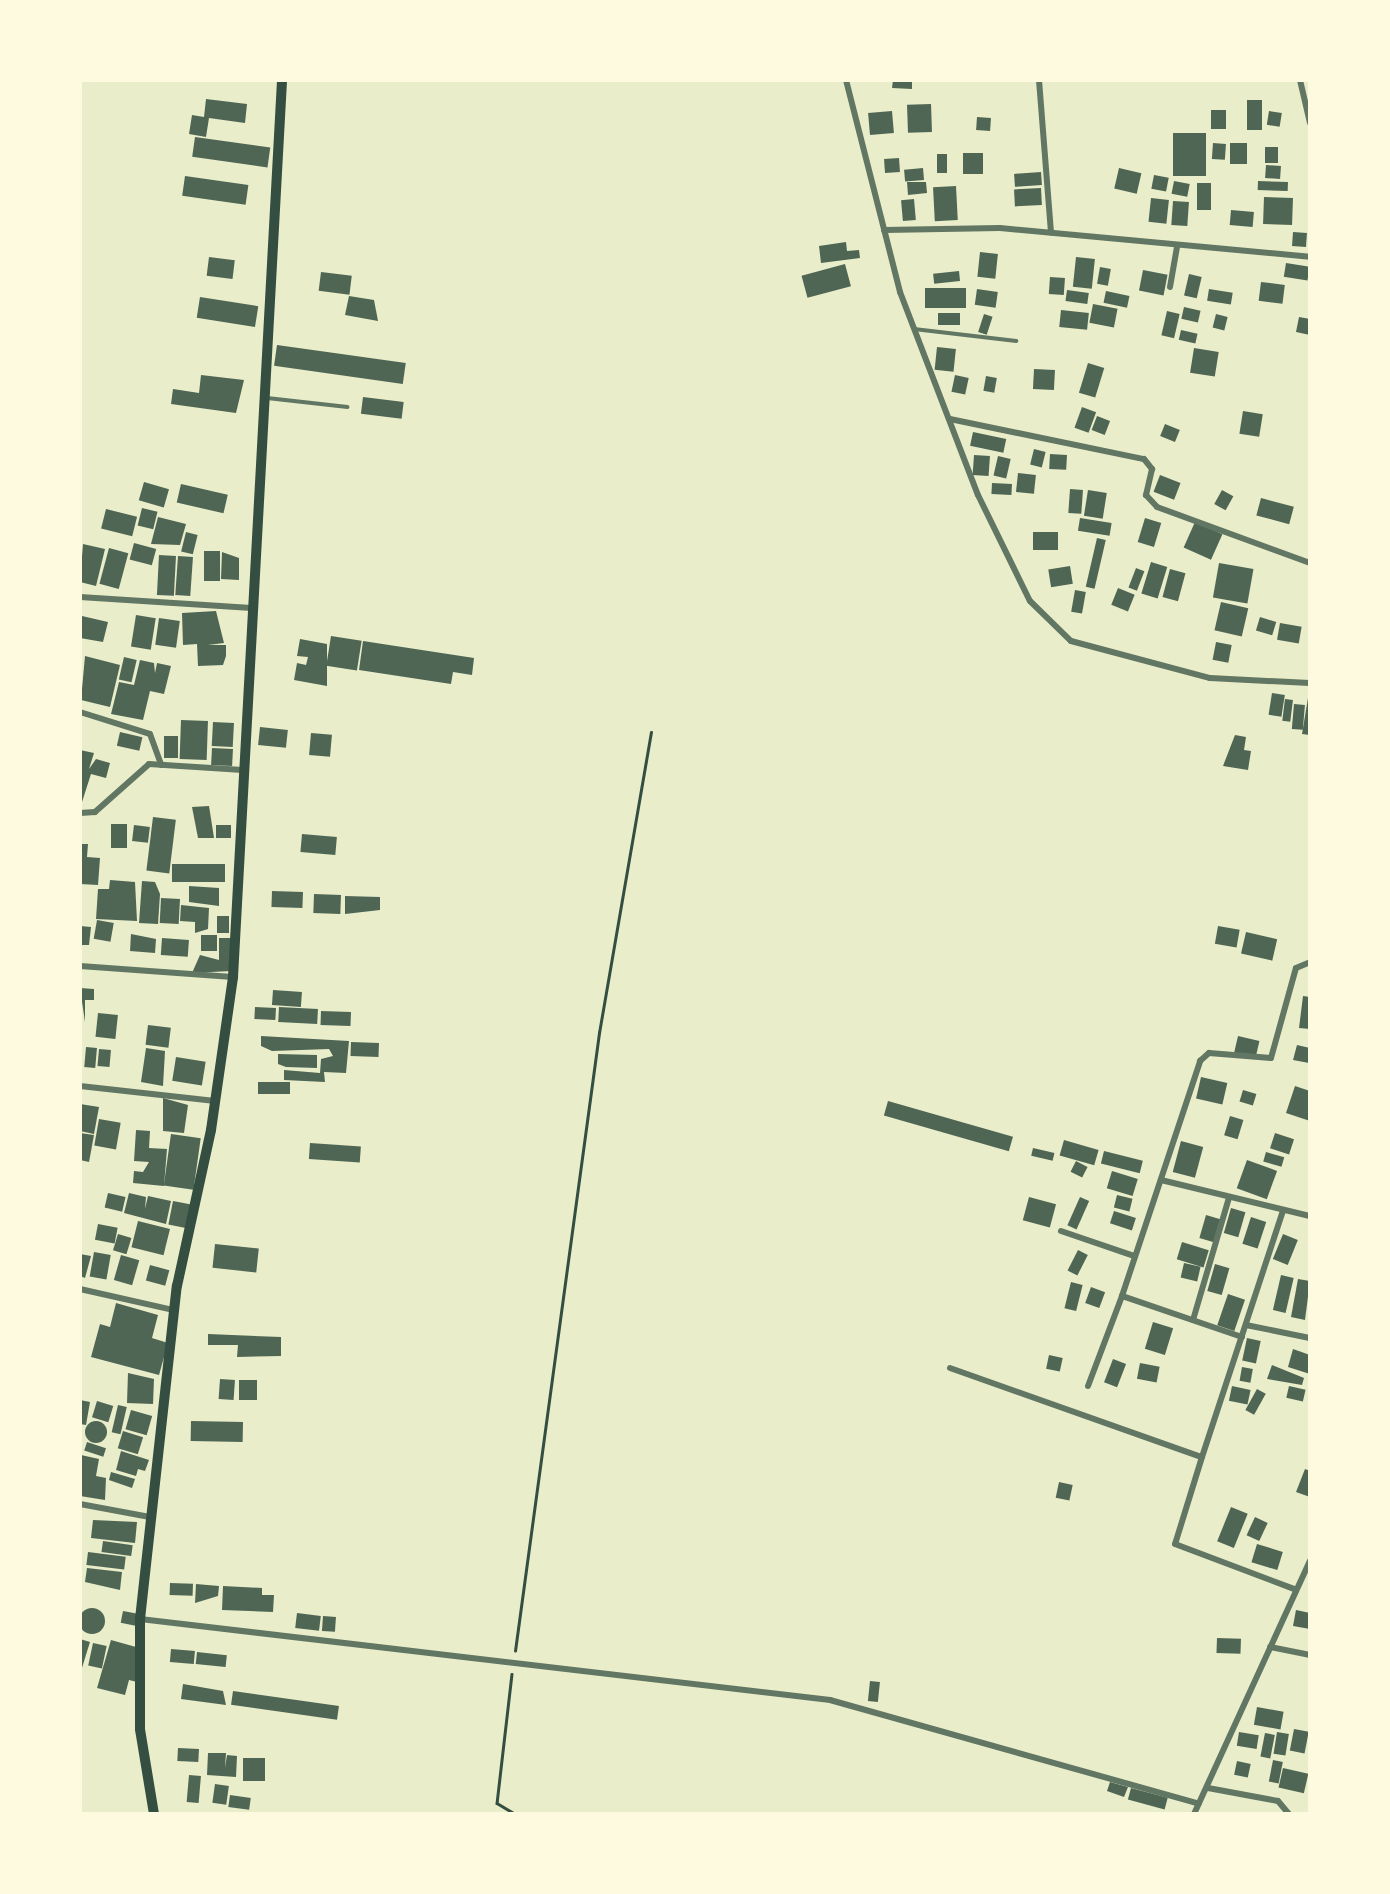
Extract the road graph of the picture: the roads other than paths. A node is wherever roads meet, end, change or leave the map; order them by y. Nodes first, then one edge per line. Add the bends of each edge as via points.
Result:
1 (282, 80) edge
2 (846, 80) edge
3 (1039, 80) edge
4 (1300, 80) edge
5 (1310, 122) edge
6 (884, 230) junction
7 (1052, 233) junction
8 (1177, 248) junction
9 (1310, 256) edge
10 (1170, 287) dead end
11 (914, 329) junction
12 (1016, 341) dead end
13 (262, 398) junction
14 (347, 407) dead end
15 (948, 418) junction
16 (1310, 563) edge
17 (80, 596) edge
18 (248, 608) junction
19 (1310, 683) edge
20 (80, 712) edge
21 (161, 765) junction
22 (242, 770) junction
23 (80, 812) edge
24 (1310, 962) edge
25 (80, 966) edge
26 (233, 978) junction
27 (80, 1086) edge
28 (215, 1101) junction
29 (1161, 1180) junction
30 (1229, 1198) junction
31 (1283, 1211) junction
32 (1310, 1216) edge
33 (1061, 1231) dead end
34 (1134, 1256) junction
35 (80, 1289) edge
36 (1122, 1296) junction
37 (174, 1310) junction
38 (1193, 1320) junction
39 (1246, 1324) junction
40 (1242, 1336) junction
41 (1310, 1338) edge
42 (950, 1368) dead end
43 (1088, 1386) dead end
44 (1202, 1456) junction
45 (80, 1504) edge
46 (150, 1517) junction
47 (1310, 1562) edge
48 (1294, 1589) junction
49 (140, 1619) junction
50 (1270, 1647) junction
51 (1310, 1655) edge
52 (1208, 1788) junction
53 (1200, 1804) junction
54 (154, 1814) edge
55 (1194, 1814) edge
56 (1289, 1814) edge

1 - 13 main road
2 - 6 street
3 - 7 street
4 - 5 street
6 - 7 street
6 - 11 street
7 - 8 street
8 - 9 street
8 - 10 street
11 - 12 lane
11 - 15 street
13 - 14 lane
13 - 18 main road
15 - 16 street via 1144,459 1152,469 1146,495 1157,507
15 - 19 street via 1030,601 1072,641 1210,678
17 - 18 street
18 - 22 main road
20 - 21 street via 150,734
21 - 22 street
21 - 23 street via 133,774 95,812
22 - 26 main road
24 - 29 street via 1296,968 1271,1058 1209,1054 1200,1061
25 - 26 street
26 - 28 main road
27 - 28 street
28 - 37 main road
29 - 30 street
29 - 34 street
30 - 31 street
30 - 38 street
31 - 32 street
31 - 39 street
33 - 34 street
34 - 36 street
35 - 37 street
36 - 38 street
36 - 43 street
37 - 46 main road
38 - 40 street
39 - 40 street
39 - 41 street
40 - 44 street
42 - 44 street
44 - 48 street via 1175,1544
45 - 46 street
46 - 49 main road
47 - 48 street
48 - 50 street
49 - 53 street via 830,1700
49 - 54 main road via 140,1729
50 - 51 street
50 - 52 street
52 - 53 street
52 - 56 street via 1278,1801
53 - 55 street

